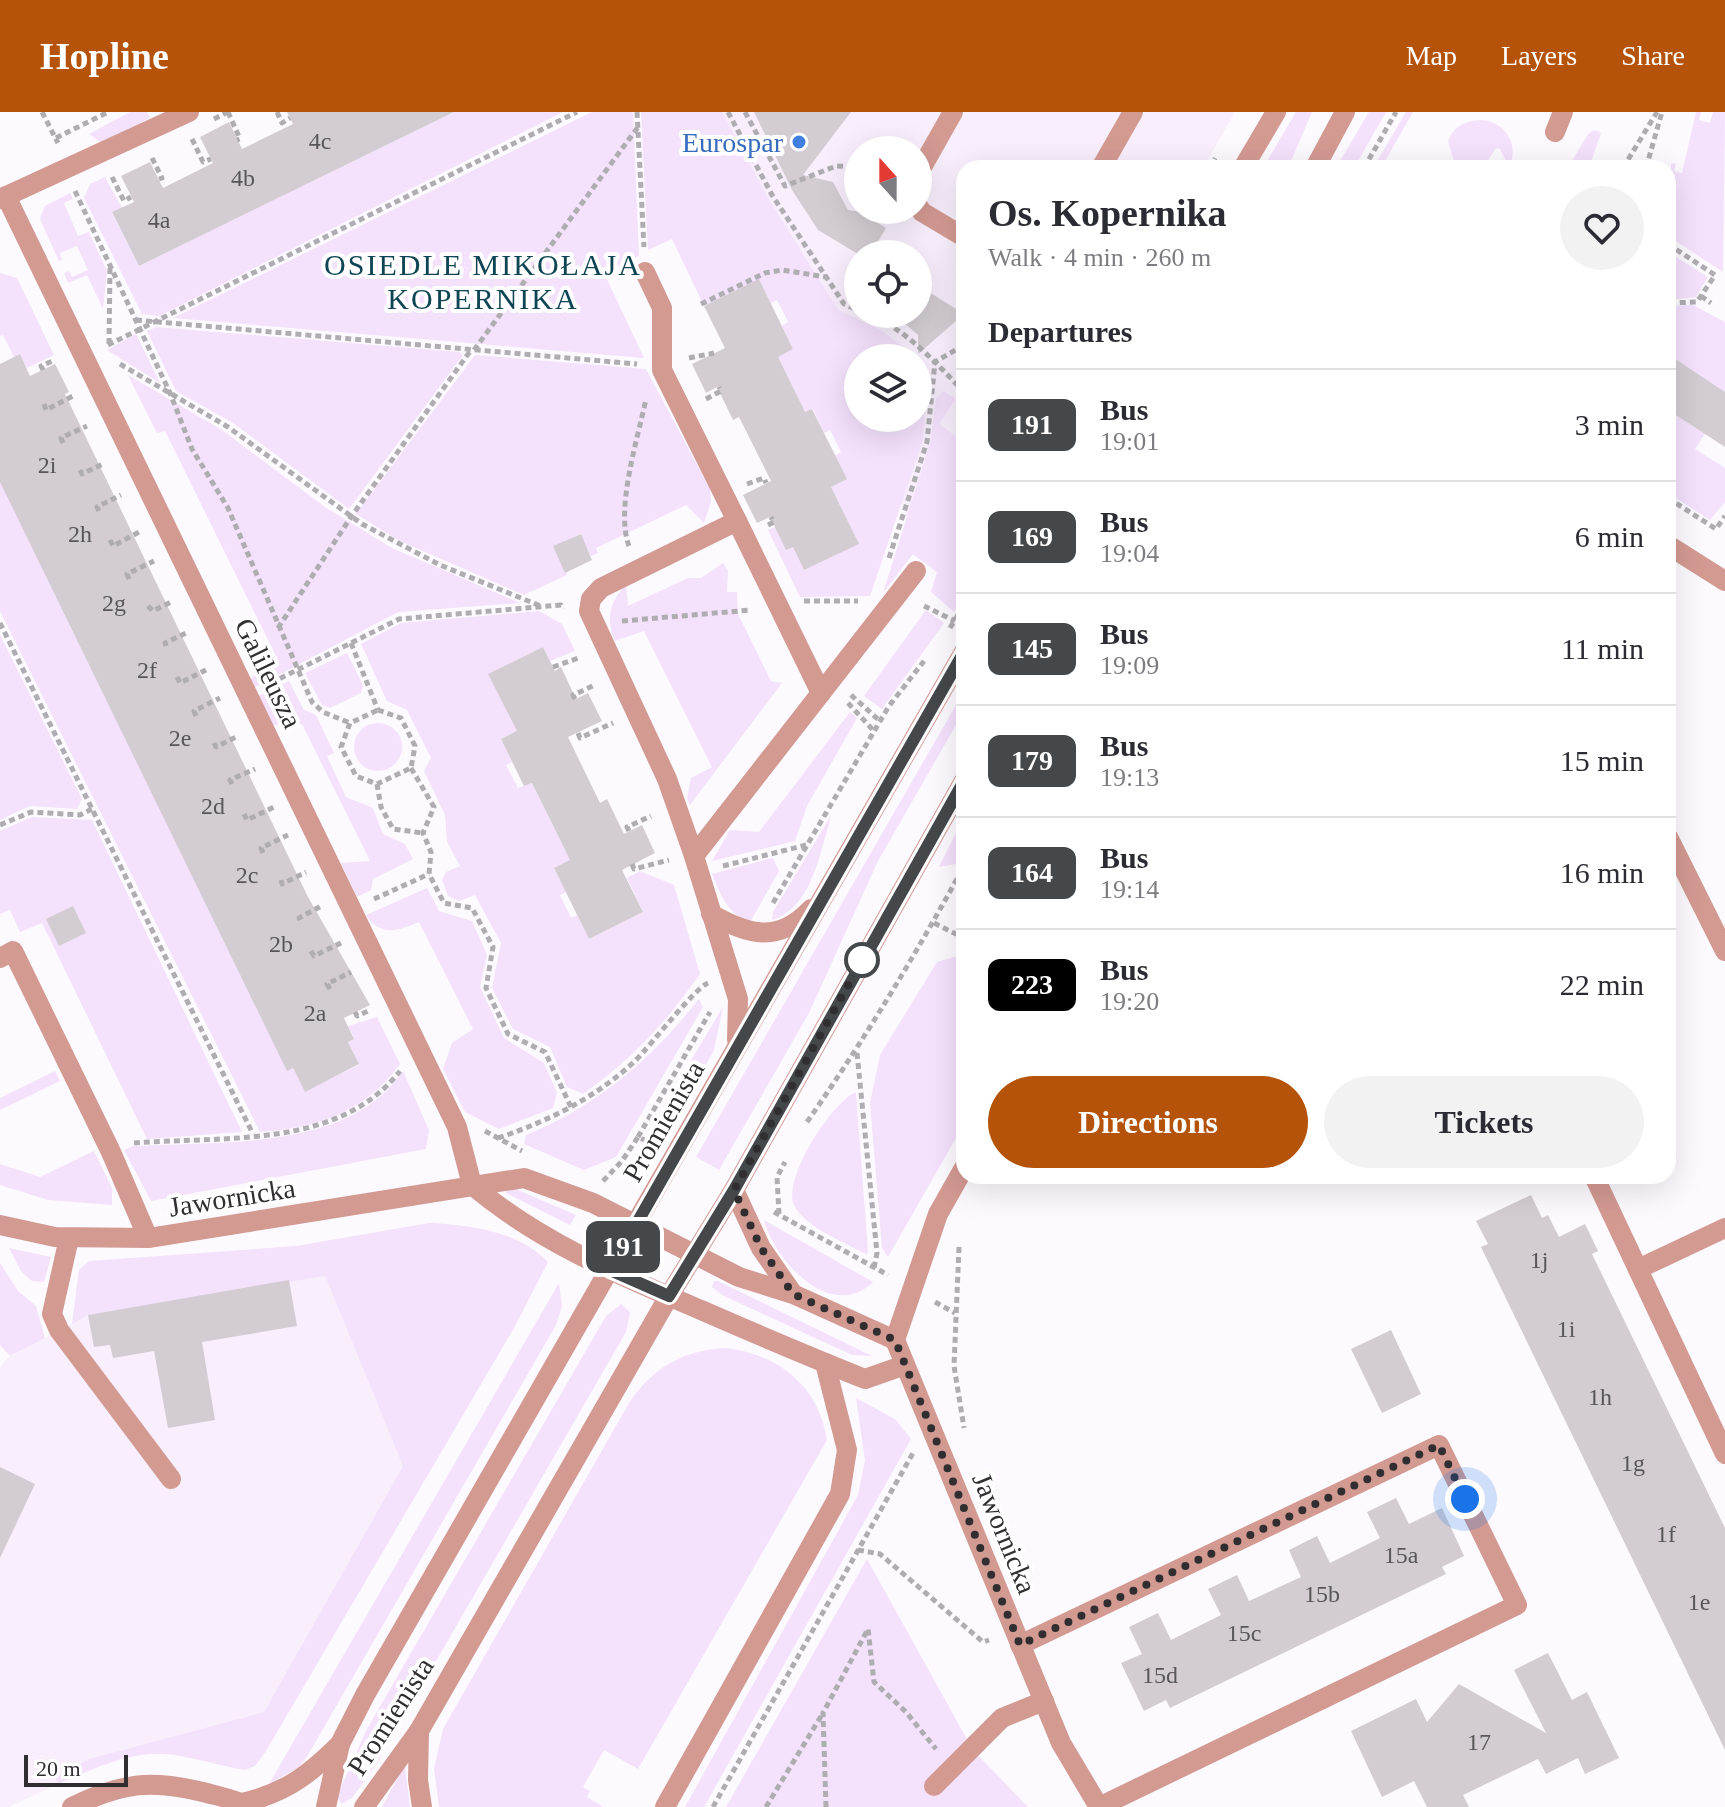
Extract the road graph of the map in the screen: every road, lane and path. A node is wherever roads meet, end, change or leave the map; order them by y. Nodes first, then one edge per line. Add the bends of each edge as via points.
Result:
1 (108, 112) edge
2 (228, 112) edge
3 (277, 112) edge
4 (577, 112) edge
5 (637, 112) edge
6 (728, 112) edge
7 (745, 112) edge
8 (953, 112) edge
9 (1133, 112) edge
10 (1276, 112) edge
11 (1345, 112) edge
12 (1396, 112) edge
13 (1563, 112) edge
14 (1659, 112) edge
15 (290, 118) dead end
16 (188, 122) edge
17 (638, 127) junction
18 (1555, 132) dead end
19 (56, 138) dead end
20 (237, 140) dead end
21 (932, 149) edge
22 (148, 150) dead end
23 (211, 159) dead end
24 (1106, 160) edge
25 (1248, 160) edge
26 (1319, 160) edge
27 (1369, 160) edge
28 (1628, 160) edge
29 (1648, 160) edge
30 (844, 167) edge
31 (108, 169) dead end
32 (159, 179) dead end
33 (73, 187) dead end
34 (3, 197) edge
35 (131, 197) dead end
36 (932, 218) edge
37 (956, 232) edge
38 (1676, 249) edge
39 (110, 265) junction
40 (645, 272) joint
41 (826, 277) junction
42 (1701, 296) junction
43 (1676, 303) edge
44 (1711, 303) dead end
45 (701, 304) dead end
46 (844, 304) edge
47 (136, 320) junction
48 (155, 322) junction
49 (894, 328) edge
50 (141, 329) junction
51 (109, 345) junction
52 (473, 350) junction
53 (956, 350) edge
54 (714, 353) dead end
55 (91, 354) junction
56 (63, 356) dead end
57 (935, 362) junction
58 (644, 365) dead end
59 (681, 368) dead end
60 (43, 370) dead end
61 (956, 384) edge
62 (719, 387) dead end
63 (81, 392) dead end
64 (170, 393) junction
65 (646, 397) dead end
66 (698, 403) dead end
67 (44, 404) dead end
68 (95, 422) dead end
69 (409, 436) junction
70 (417, 442) dead end
71 (63, 443) dead end
72 (113, 459) dead end
73 (80, 470) dead end
74 (766, 483) dead end
75 (739, 486) dead end
76 (129, 491) dead end
77 (1676, 503) edge
78 (99, 511) dead end
79 (1725, 516) edge
80 (351, 517) junction
81 (737, 521) junction
82 (147, 528) dead end
83 (110, 540) dead end
84 (1676, 550) edge
85 (162, 557) dead end
86 (638, 570) junction
87 (916, 571) dead end
88 (885, 572) dead end
89 (129, 579) dead end
90 (1725, 581) edge
91 (181, 597) dead end
92 (561, 605) dead end
93 (778, 605) junction
94 (148, 606) dead end
95 (544, 607) junction
96 (956, 617) edge
97 (593, 621) junction
98 (0, 623) edge
99 (196, 628) dead end
100 (278, 628) junction
101 (945, 633) dead end
102 (351, 643) junction
103 (166, 646) dead end
104 (585, 655) dead end
105 (926, 658) dead end
106 (215, 666) dead end
107 (956, 666) edge
108 (553, 667) dead end
109 (297, 670) junction
110 (177, 677) dead end
111 (599, 683) dead end
112 (269, 684) dead end
113 (821, 693) junction
114 (228, 694) dead end
115 (575, 699) dead end
116 (857, 700) dead end
117 (848, 707) dead end
118 (378, 710) junction
119 (196, 716) dead end
120 (617, 721) dead end
121 (880, 721) junction
122 (350, 723) junction
123 (874, 731) junction
124 (247, 732) dead end
125 (578, 733) dead end
126 (214, 743) dead end
127 (263, 765) dead end
128 (411, 768) junction
129 (232, 784) dead end
130 (377, 784) junction
131 (956, 795) edge
132 (282, 803) dead end
133 (92, 809) junction
134 (659, 812) dead end
135 (244, 814) dead end
136 (0, 825) edge
137 (296, 831) dead end
138 (629, 831) dead end
139 (423, 833) junction
140 (807, 844) junction
141 (263, 853) dead end
142 (1676, 853) edge
143 (689, 862) junction
144 (632, 864) dead end
145 (314, 868) dead end
146 (429, 874) junction
147 (281, 880) dead end
148 (956, 881) edge
149 (824, 895) junction
150 (331, 901) dead end
151 (352, 910) junction
152 (711, 914) junction
153 (300, 920) dead end
154 (934, 923) junction
155 (754, 933) junction
156 (956, 934) edge
157 (349, 939) dead end
158 (311, 951) dead end
159 (1725, 951) edge
160 (0, 958) edge
161 (363, 967) dead end
162 (731, 975) junction
163 (330, 989) dead end
164 (856, 1052) junction
165 (734, 1053) junction
166 (408, 1061) dead end
167 (571, 1107) junction
168 (803, 1127) dead end
169 (253, 1134) junction
170 (638, 1137) dead end
171 (498, 1138) dead end
172 (111, 1152) junction
173 (790, 1152) dead end
174 (956, 1182) edge
175 (1598, 1184) edge
176 (472, 1185) junction
177 (734, 1190) junction
178 (779, 1215) dead end
179 (0, 1225) edge
180 (635, 1225) junction
181 (1725, 1228) edge
182 (69, 1238) junction
183 (148, 1238) junction
184 (961, 1240) dead end
185 (694, 1254) junction
186 (874, 1268) dead end
187 (1638, 1269) junction
188 (610, 1270) junction
189 (793, 1294) junction
190 (669, 1296) junction
191 (895, 1340) junction
192 (825, 1363) junction
193 (905, 1365) junction
194 (967, 1437) dead end
195 (916, 1450) dead end
196 (1725, 1454) edge
197 (171, 1479) dead end
198 (858, 1550) junction
199 (989, 1640) dead end
200 (1020, 1645) junction
201 (1044, 1701) junction
202 (823, 1713) junction
203 (419, 1731) junction
204 (340, 1744) junction
205 (952, 1768) junction
206 (934, 1786) dead end
207 (246, 1805) edge
208 (72, 1807) edge
209 (326, 1807) edge
210 (364, 1807) edge
211 (422, 1807) edge
212 (665, 1807) edge
213 (713, 1807) edge
214 (766, 1807) edge
215 (826, 1807) edge
216 (1099, 1807) edge

1 - 19 path
2 - 20 path
3 - 15 path via 282,123
4 - 48 path
5 - 17 path
6 - 41 path via 772,195
7 - 30 path via 785,186
8 - 21 street
9 - 24 street
10 - 25 street
11 - 26 street
12 - 27 path
13 - 18 street
14 - 28 path
14 - 29 path
16 - 23 path via 203,162
16 - 34 street
17 - 40 path
17 - 52 path
22 - 32 path
31 - 35 path via 124,201
33 - 39 path
34 - 55 street, Galileusza
36 - 37 street
38 - 42 path via 1715,275
39 - 47 path
39 - 51 path
40 - 81 street via 662,308 662,370
41 - 45 path via 782,270 765,273
41 - 46 path
42 - 43 path via 1697,302
42 - 44 path
47 - 48 path
47 - 50 path
48 - 50 path
48 - 52 path
49 - 57 path
50 - 51 path
50 - 64 path
51 - 55 path
52 - 58 path
52 - 69 path
53 - 57 path
54 - 59 path via 691,355
55 - 64 path
55 - 151 street, Galileusza
56 - 60 path via 41,366
57 - 61 path
57 - 88 path via 927,442
62 - 66 path via 721,391
63 - 67 path via 46,410
64 - 80 path via 228,427
64 - 100 path via 192,449 228,508
65 - 86 path via 625,534
68 - 71 path via 61,438
69 - 70 path
69 - 80 path
72 - 73 path via 82,474
74 - 75 path via 764,478
76 - 78 path via 97,507
77 - 79 path via 1716,529
80 - 95 path via 440,565
80 - 100 path
81 - 86 street
81 - 93 street
82 - 83 path via 113,546
84 - 90 street
85 - 89 path via 127,574
86 - 97 street via 601,588 591,599
87 - 113 street
91 - 94 path via 153,611
92 - 95 path
93 - 97 path
93 - 113 street
95 - 102 path via 399,619
96 - 101 path
97 - 143 street via 667,779
98 - 133 path
99 - 103 path
100 - 109 path
102 - 109 path
102 - 118 path
104 - 108 path
105 - 121 path
106 - 110 path via 180,683
107 - 149 street, Promienista
109 - 112 path
109 - 122 path via 312,702
111 - 115 path via 573,695
113 - 143 street
114 - 119 path via 194,711
116 - 121 path
117 - 123 path
118 - 122 path
118 - 128 path via 401,718 415,746
120 - 125 path via 580,738
121 - 123 path
122 - 130 path via 341,747 356,776
123 - 140 path
124 - 126 path via 216,747
127 - 129 path via 230,780
128 - 130 path
128 - 139 path via 434,807
130 - 139 path via 393,829
131 - 177 street, Promienista
132 - 135 path via 247,820
133 - 136 path via 80,815 31,812
133 - 169 path
134 - 138 path via 627,827
137 - 141 path via 261,848
139 - 146 path via 431,852
140 - 143 path
140 - 155 path
142 - 159 street
143 - 144 path via 634,869
143 - 152 street
145 - 147 path via 282,884
146 - 151 path
146 - 167 path via 444,903 472,908 493,947 486,988 508,1034 545,1052
148 - 154 path
149 - 155 street via 793,924
149 - 165 street, Promienista
150 - 153 path
151 - 176 street, Galileusza via 457,1127
152 - 155 street
152 - 162 street
154 - 156 path
154 - 164 path
157 - 158 path via 314,956
160 - 172 street via 13,951
161 - 163 path via 327,984
162 - 165 street via 739,1014
162 - 167 path via 702,985 635,1060
162 - 170 path
164 - 168 path
164 - 186 path via 876,1239
165 - 180 street, Promienista
166 - 169 path via 384,1091 343,1117 304,1130
167 - 171 path
169 - 172 path via 133,1143
172 - 183 street
173 - 178 path via 777,1177
174 - 191 street via 938,1214
175 - 187 street
176 - 180 street, Jawornicka via 524,1178
176 - 183 street, Jawornicka
176 - 188 street via 503,1211
177 - 185 street, Promienista
177 - 189 street via 766,1257
179 - 182 street, Jawornicka
180 - 185 street, Jawornicka
180 - 188 street, Promienista
181 - 187 street
182 - 183 street, Jawornicka
182 - 197 street via 52,1314
184 - 194 path via 954,1366
185 - 189 street, Jawornicka via 739,1277
185 - 190 street, Promienista
187 - 196 street
188 - 190 street
188 - 204 street, Promienista
189 - 191 street, Jawornicka
190 - 192 street
190 - 203 street, Promienista
191 - 193 street, Jawornicka
192 - 193 street via 865,1379
192 - 212 street via 847,1450 840,1494
193 - 200 street, Jawornicka
195 - 198 path
198 - 199 path via 880,1554 983,1642
198 - 213 path
200 - 201 street, Jawornicka
200 - 216 street via 1439,1445 1517,1605
201 - 205 street via 1002,1718
201 - 216 street, Jawornicka via 1061,1743
202 - 205 path via 868,1629 874,1682
202 - 214 path
202 - 215 path
203 - 210 street, Promienista
203 - 211 street
204 - 207 street, Promienista via 289,1788
204 - 209 street, Promienista
205 - 206 street
207 - 208 street via 151,1783 112,1789

